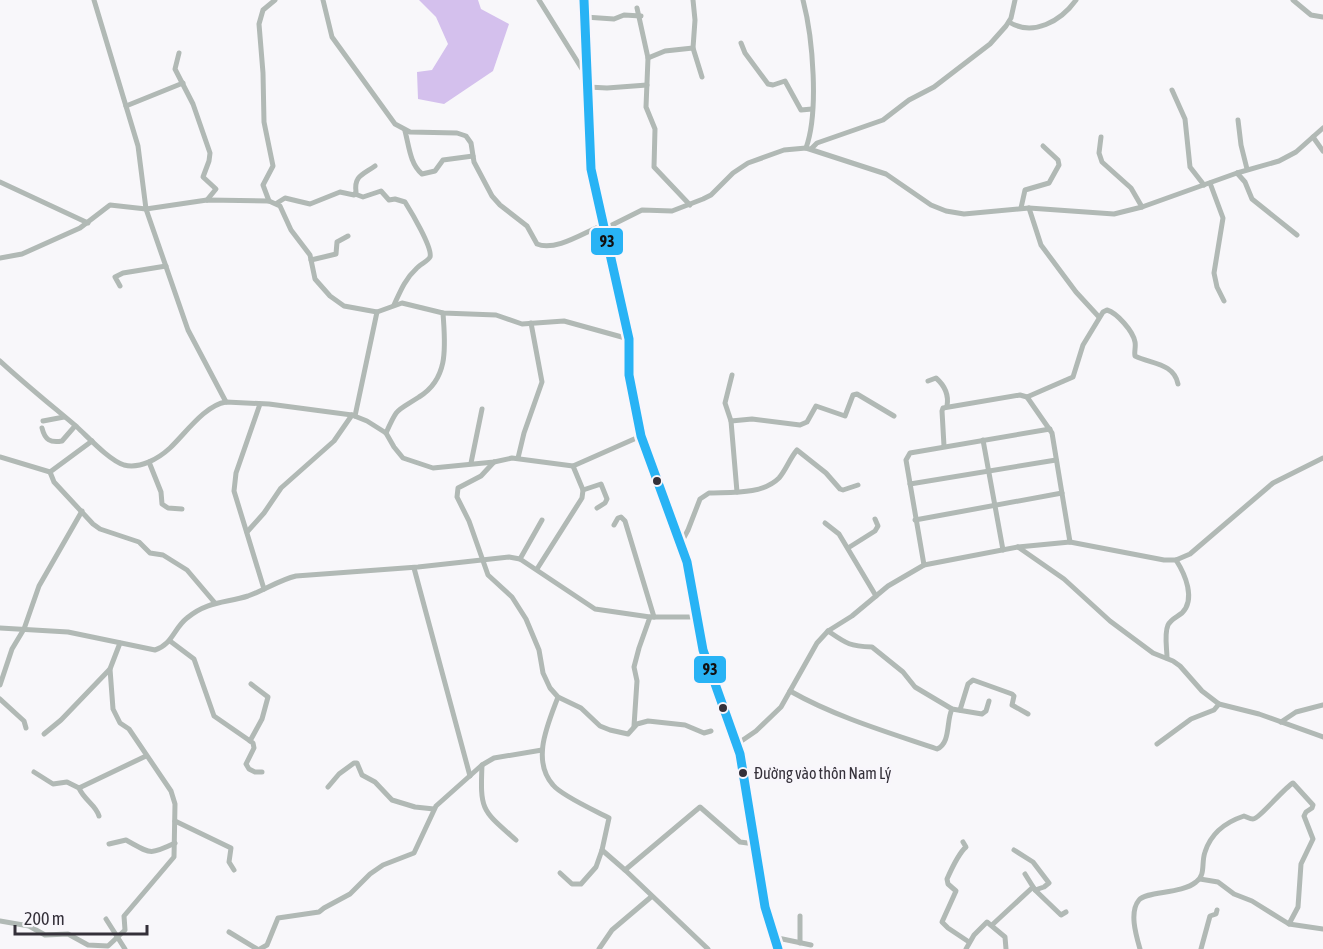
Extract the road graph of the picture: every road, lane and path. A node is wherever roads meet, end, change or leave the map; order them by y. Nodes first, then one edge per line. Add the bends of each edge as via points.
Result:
1 (94, 0) edge
2 (275, 0) edge
3 (323, 0) edge
4 (538, 0) edge
5 (584, 0) edge
6 (693, 0) edge
7 (803, 0) edge
8 (1015, 0) edge
9 (1076, 0) edge
10 (1293, 0) edge
11 (637, 8) dead end
12 (640, 16) junction
13 (585, 17) junction
14 (1323, 17) edge
15 (1009, 22) junction
16 (741, 43) dead end
17 (693, 48) junction
18 (179, 53) dead end
19 (648, 57) junction
20 (702, 77) dead end
21 (183, 83) junction
22 (588, 83) junction
23 (647, 85) junction
24 (1172, 90) dead end
25 (126, 106) junction
26 (812, 109) junction
27 (1238, 120) dead end
28 (1323, 128) edge
29 (405, 131) junction
30 (1101, 137) dead end
31 (1313, 137) junction
32 (1043, 146) dead end
33 (808, 149) junction
34 (1323, 152) edge
35 (473, 156) junction
36 (375, 166) dead end
37 (1247, 169) junction
38 (1237, 172) junction
39 (0, 182) edge
40 (1207, 184) junction
41 (355, 194) junction
42 (207, 200) junction
43 (269, 201) junction
44 (278, 203) junction
45 (690, 205) junction
46 (1143, 207) junction
47 (1021, 208) junction
48 (1029, 208) junction
49 (146, 209) junction
50 (88, 223) junction
51 (604, 227) junction
52 (1297, 234) dead end
53 (348, 236) dead end
54 (0, 258) edge
55 (311, 260) junction
56 (166, 266) junction
57 (120, 286) dead end
58 (1224, 301) dead end
59 (394, 305) junction
60 (377, 312) junction
61 (443, 313) junction
62 (1100, 317) junction
63 (531, 323) junction
64 (629, 339) junction
65 (0, 361) edge
66 (732, 375) dead end
67 (928, 381) dead end
68 (1178, 384) dead end
69 (1027, 397) junction
70 (226, 402) junction
71 (260, 404) junction
72 (947, 406) junction
73 (482, 409) dead end
74 (353, 416) junction
75 (894, 416) dead end
76 (64, 417) junction
77 (730, 421) junction
78 (75, 426) junction
79 (1050, 429) junction
80 (386, 433) junction
81 (640, 436) junction
82 (983, 440) junction
83 (92, 441) junction
84 (944, 446) junction
85 (0, 457) edge
86 (518, 458) junction
87 (1323, 458) edge
88 (1056, 460) junction
89 (149, 462) junction
90 (494, 462) junction
91 (471, 464) junction
92 (573, 466) junction
93 (989, 471) junction
94 (50, 472) junction
95 (910, 484) junction
96 (858, 485) dead end
97 (583, 490) junction
98 (737, 492) junction
99 (1062, 492) junction
100 (995, 506) junction
101 (597, 508) dead end
102 (182, 509) dead end
103 (82, 511) junction
104 (875, 519) dead end
105 (542, 520) dead end
106 (915, 520) junction
107 (825, 523) dead end
108 (614, 525) dead end
109 (247, 532) junction
110 (1070, 542) junction
111 (681, 543) junction
112 (1018, 547) junction
113 (848, 548) junction
114 (1003, 550) junction
115 (520, 559) junction
116 (1176, 560) junction
117 (482, 561) junction
118 (924, 565) junction
119 (414, 568) junction
120 (537, 570) junction
121 (264, 589) junction
122 (876, 596) junction
123 (215, 603) junction
124 (652, 617) junction
125 (696, 617) junction
126 (0, 628) edge
127 (24, 629) junction
128 (828, 631) junction
129 (170, 641) junction
130 (120, 644) junction
131 (1167, 658) junction
132 (111, 669) junction
133 (251, 684) dead end
134 (0, 685) edge
135 (790, 691) junction
136 (558, 697) junction
137 (0, 699) edge
138 (989, 701) dead end
139 (1219, 704) junction
140 (1323, 705) edge
141 (952, 709) junction
142 (960, 710) junction
143 (1028, 714) dead end
144 (1281, 722) junction
145 (634, 726) junction
146 (26, 728) dead end
147 (711, 731) dead end
148 (44, 734) dead end
149 (1323, 737) edge
150 (250, 741) junction
151 (737, 744) junction
152 (1157, 744) dead end
153 (542, 750) junction
154 (146, 756) junction
155 (482, 765) junction
156 (34, 772) dead end
157 (262, 772) dead end
158 (470, 776) junction
159 (328, 787) dead end
160 (79, 788) junction
161 (434, 809) junction
162 (99, 816) dead end
163 (175, 821) junction
164 (516, 840) dead end
165 (963, 842) dead end
166 (175, 843) junction
167 (110, 844) dead end
168 (755, 844) junction
169 (602, 850) junction
170 (1014, 850) dead end
171 (234, 870) dead end
172 (625, 870) junction
173 (560, 873) dead end
174 (1025, 874) dead end
175 (1200, 879) junction
176 (1034, 889) junction
177 (651, 897) junction
178 (1217, 910) dead end
179 (1066, 912) dead end
180 (800, 916) dead end
181 (106, 919) dead end
182 (0, 921) edge
183 (1289, 924) junction
184 (992, 925) junction
185 (1323, 929) edge
186 (229, 932) dead end
187 (773, 937) junction
188 (117, 938) junction
189 (969, 942) junction
190 (800, 943) junction
191 (812, 945) dead end
192 (124, 949) edge
193 (258, 949) edge
194 (599, 949) edge
195 (708, 949) edge
196 (778, 949) edge
197 (966, 949) edge
198 (1006, 949) edge
199 (1140, 949) edge
200 (1201, 949) edge

1 - 25 street
2 - 43 street via 264,10 259,28 264,122 273,166 263,185
3 - 29 street via 332,37 394,124
4 - 22 street
5 - 13 street
6 - 17 street
7 - 26 street via 811,51
8 - 15 street
9 - 15 street via 1050,24 1025,29
10 - 14 street via 1311,15
11 - 12 street
12 - 13 street
12 - 19 street
13 - 22 street
15 - 33 street via 990,44 883,120
16 - 26 street via 768,84 785,81 801,110
17 - 19 street
17 - 20 street
18 - 21 street via 175,69
19 - 23 street
21 - 25 street
21 - 42 street via 210,153 203,177 216,189
22 - 23 street via 604,88
22 - 51 street via 591,169
23 - 45 street via 646,111 655,129 654,167
24 - 40 street via 1185,119 1190,167
25 - 49 street via 138,146
26 - 33 street
27 - 37 street
28 - 31 street
29 - 35 street via 462,134 469,139
29 - 35 street via 412,159 422,174 435,171 443,160
30 - 46 street via 1102,162 1133,190
31 - 34 street
31 - 37 street via 1284,159
32 - 47 street via 1059,165 1048,183 1025,189
33 - 45 street via 784,150 748,163 708,198
33 - 47 street via 886,174 946,211 964,214
35 - 51 street via 492,196 527,226 540,246 566,242
36 - 41 street via 356,179
37 - 38 street
38 - 40 street
38 - 52 street via 1252,199
39 - 50 street
40 - 46 street
40 - 58 street via 1223,218 1214,273
41 - 44 street via 340,192 310,204 285,198
41 - 59 street via 363,197 381,191 389,200 405,202 430,253 406,281
42 - 43 street
42 - 49 street
43 - 44 street
44 - 55 street
45 - 51 street via 668,212 642,210
46 - 48 street via 1108,214
47 - 48 street
48 - 62 street via 1041,245
49 - 50 street via 110,205
49 - 56 street
50 - 54 street via 22,254
51 - 64 street
53 - 55 street via 339,240 336,254
55 - 60 street via 315,279 333,298 344,306
56 - 57 street via 123,273 115,278
56 - 70 street via 188,330
59 - 60 street
59 - 61 street via 402,303
60 - 74 street
61 - 63 street via 491,314
61 - 80 street via 445,352 440,373 428,390 397,410
62 - 68 street via 1107,310 1113,312 1134,338 1136,356 1173,372
62 - 69 street via 1083,345 1073,377
63 - 64 street via 570,322
63 - 86 street via 542,382
64 - 81 street via 626,353
65 - 76 street
66 - 77 street via 725,399
67 - 72 street via 936,378 942,384
69 - 72 street
69 - 79 street
70 - 71 street
70 - 89 street via 214,407
71 - 74 street
71 - 109 street via 236,473 234,491
72 - 84 street via 942,411
73 - 91 street
74 - 80 street
74 - 109 street via 334,441 281,488
75 - 77 street via 857,394 853,395 845,416 816,406 807,422 800,425 752,419
76 - 78 street
76 - 78 street via 43,425 48,440 62,441
77 - 98 street
78 - 83 street
79 - 82 street
79 - 88 street
80 - 91 street via 398,453 414,463 433,468
81 - 92 street
81 - 111 street
82 - 84 street
82 - 93 street
83 - 89 street via 126,465
83 - 94 street
84 - 95 street via 907,456
85 - 94 street
86 - 90 street
86 - 92 street
87 - 116 street via 1273,483 1190,554
88 - 93 street
88 - 99 street
89 - 102 street via 162,504
90 - 91 street
90 - 117 street via 485,473 456,491
92 - 97 street
93 - 95 street
93 - 100 street
94 - 103 street via 54,482
95 - 106 street
96 - 98 street via 840,489 797,450 772,483
97 - 101 street via 603,486 607,499
97 - 120 street via 579,503
98 - 111 street via 704,495
99 - 100 street
99 - 110 street
100 - 106 street
100 - 114 street
103 - 123 street via 100,529 139,542 150,553 163,555 187,570
103 - 127 street via 39,586
104 - 113 street via 875,531
105 - 115 street
106 - 118 street
107 - 113 street
108 - 124 street via 618,518 625,521
109 - 121 street
110 - 112 street
110 - 116 street
111 - 125 street
112 - 114 street
112 - 131 street via 1064,579 1110,621 1153,653
113 - 122 street
114 - 118 street
115 - 117 street via 509,556
115 - 120 street
116 - 131 street via 1186,578 1188,598 1183,612 1167,628
117 - 119 street
117 - 136 street via 491,579 512,597 526,619 539,650 544,676
118 - 122 street
119 - 121 street via 296,576
119 - 158 street
120 - 124 street via 595,609
121 - 123 street
122 - 128 street
123 - 129 street via 186,618
124 - 125 street
124 - 145 street via 634,667
125 - 151 street via 709,671
126 - 127 street
127 - 130 street via 68,632
127 - 134 street via 12,649
128 - 135 street
128 - 141 street via 850,645 872,647 915,687
129 - 130 street via 155,650
129 - 150 street via 196,662 214,716
130 - 132 street
131 - 139 street via 1184,669
132 - 148 street
132 - 154 street via 116,717
133 - 150 street via 268,697
135 - 141 street via 818,706 938,749 945,742
135 - 151 street via 765,723
136 - 145 street via 578,706 610,730 628,734
136 - 153 street
137 - 146 street via 24,721
138 - 142 street via 982,714
139 - 144 street
139 - 152 street
140 - 144 street via 1296,712
141 - 142 street
142 - 143 street via 973,680 1012,694 1012,705
144 - 149 street
145 - 147 street via 652,721
150 - 157 street via 255,745 247,767
151 - 168 street
153 - 155 street via 494,758
153 - 169 street via 544,768 554,787 609,818
154 - 160 street
154 - 163 street via 171,790
155 - 158 street
155 - 164 street via 483,804
156 - 160 street via 53,784 67,782
158 - 161 street
159 - 161 street via 339,774 357,763 362,775 392,800
160 - 162 street
161 - 193 street via 414,853 384,865 350,894 319,912 278,918 267,945
163 - 166 street
163 - 171 street via 231,848 229,862
165 - 189 street via 966,847 947,879 956,891 942,922
166 - 167 street via 149,852 126,840
166 - 188 street via 174,857 124,916 125,930
168 - 172 street via 740,842 700,807
168 - 187 street
169 - 172 street
169 - 173 street via 594,870 581,884 572,884
170 - 176 street via 1033,862 1048,883
172 - 177 street
174 - 176 street
175 - 183 street via 1218,882
175 - 183 street via 1205,850 1224,824 1244,816 1255,819 1291,783 1296,784 1313,805 1304,816 1313,839 1301,864 1298,907
175 - 199 street via 1191,886 1139,900 1134,917
176 - 179 street via 1061,915
176 - 184 street
177 - 194 street via 612,930
177 - 195 street
178 - 200 street via 1210,916
180 - 190 street
181 - 188 street
182 - 188 street via 29,926 45,935 68,934 90,945 108,946
183 - 185 street
184 - 189 street via 987,922
184 - 198 street via 1005,937
186 - 193 street
187 - 190 street
187 - 196 street
188 - 192 street
189 - 197 street
190 - 191 street

